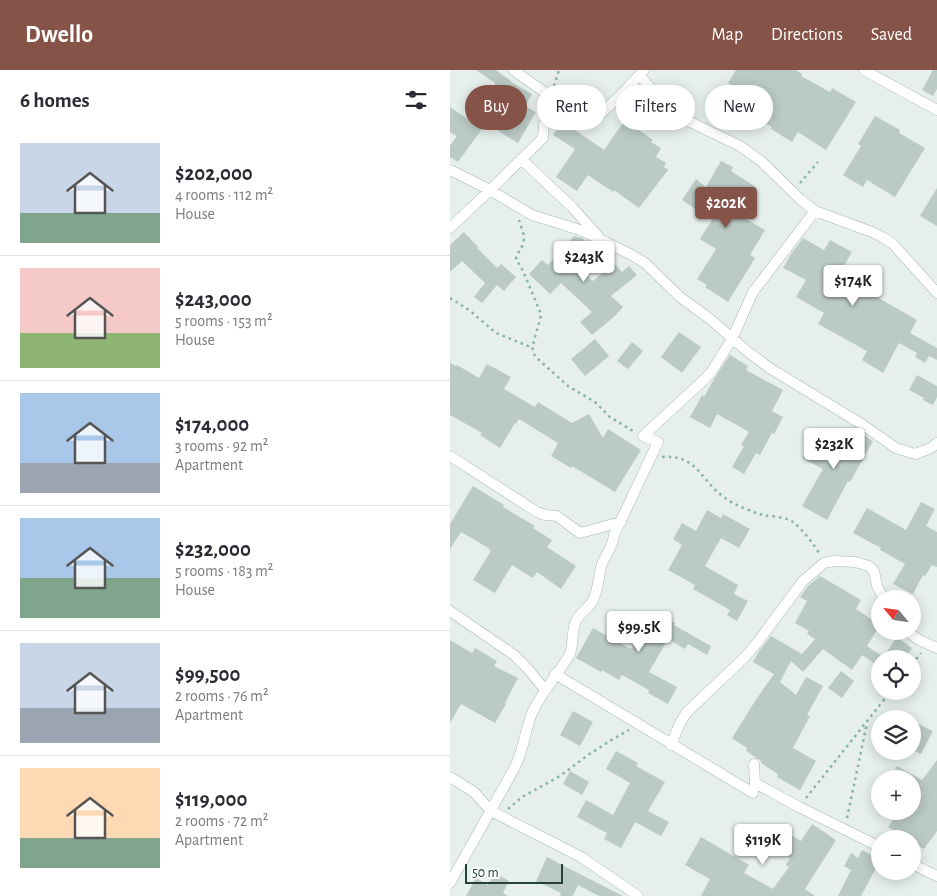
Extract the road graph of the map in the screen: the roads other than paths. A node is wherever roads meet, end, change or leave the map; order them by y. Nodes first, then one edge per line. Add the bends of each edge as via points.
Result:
1 (513, 70) edge
2 (864, 70) edge
3 (642, 73) edge
4 (537, 87) edge
5 (606, 109) edge
6 (937, 110) edge
7 (543, 130) edge
8 (521, 159) junction
9 (450, 170) edge
10 (490, 190) junction
11 (815, 211) junction
12 (450, 228) edge
13 (602, 240) junction
14 (937, 293) edge
15 (732, 339) junction
16 (935, 448) edge
17 (450, 456) edge
18 (621, 522) junction
19 (879, 590) edge
20 (450, 611) edge
21 (919, 640) edge
22 (937, 648) edge
23 (555, 674) junction
24 (545, 690) junction
25 (671, 744) junction
26 (754, 764) dead end
27 (450, 777) edge
28 (755, 783) junction
29 (495, 813) junction
30 (871, 842) edge
31 (921, 868) edge
32 (937, 876) edge
33 (450, 883) edge
34 (638, 896) edge

1 - 4 street
2 - 6 street
3 - 5 street
3 - 11 street via 672,110 740,146
7 - 8 street via 542,138
8 - 10 street
8 - 13 street
9 - 10 street
10 - 12 street
10 - 13 street via 532,215
11 - 14 street via 893,244
11 - 15 street via 752,292
13 - 15 street via 645,263 680,297
15 - 16 street via 771,368 896,448 915,454
15 - 18 street via 706,378 643,436 658,442
17 - 18 street via 529,507 545,515 557,516 580,532
18 - 23 street via 602,566 596,594 574,627 570,654
19 - 25 street via 874,571 869,566 856,562 824,562 803,581 744,658 688,712
20 - 24 street via 514,655
21 - 22 street
23 - 24 street
23 - 25 street
24 - 29 street via 528,723 520,756
25 - 28 street via 753,793
26 - 28 street
27 - 29 street via 474,792
28 - 30 street
29 - 33 street
29 - 34 street via 581,857
31 - 32 street

